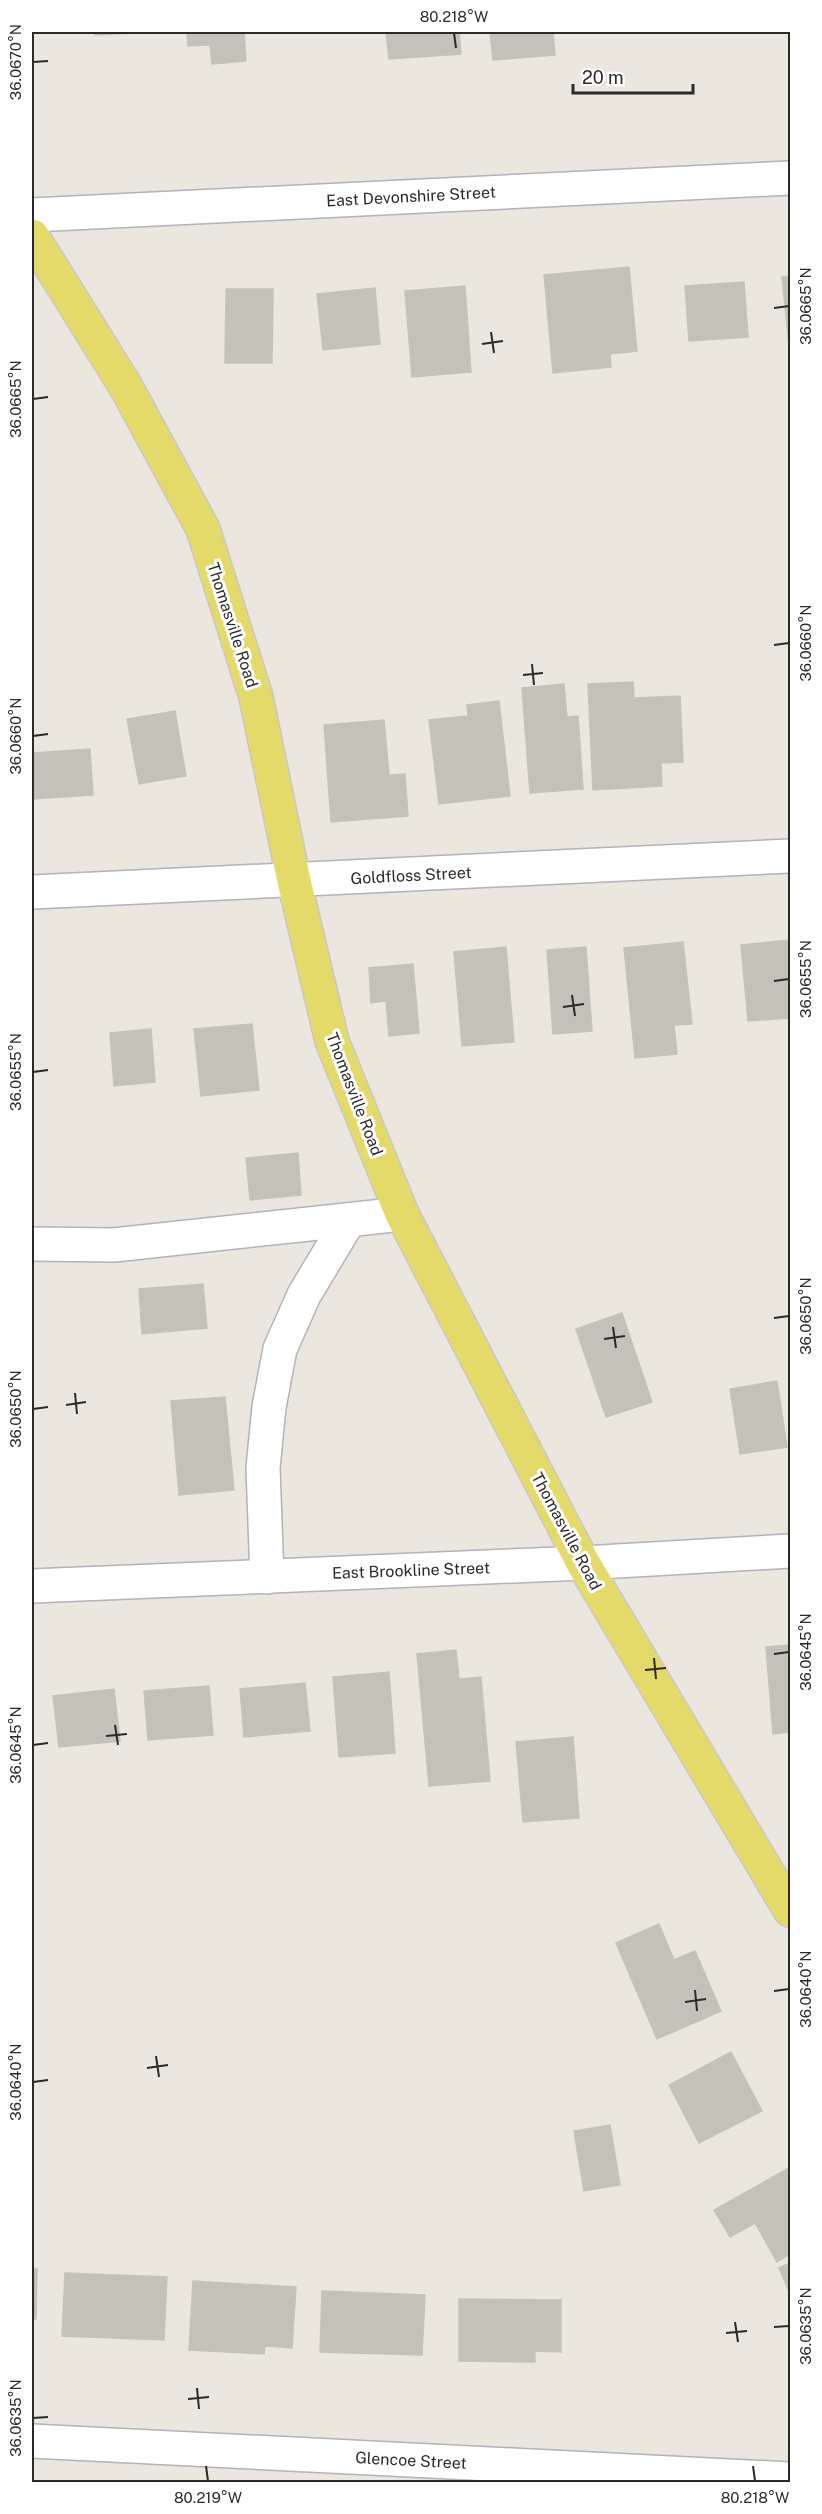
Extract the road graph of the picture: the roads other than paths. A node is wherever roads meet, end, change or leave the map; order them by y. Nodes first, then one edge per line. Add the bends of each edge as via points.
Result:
1 (790, 178) edge
2 (32, 215) edge
3 (32, 236) edge
4 (790, 856) edge
5 (294, 881) junction
6 (32, 892) edge
7 (402, 1214) junction
8 (349, 1220) junction
9 (32, 1244) edge
10 (790, 1551) edge
11 (583, 1563) junction
12 (267, 1576) junction
13 (32, 1586) edge
14 (790, 1910) edge
15 (32, 2441) edge
16 (790, 2478) edge

1 - 2 street, East Devonshire Street
3 - 5 main road, Thomasville Road via 126,387 202,529 256,697
4 - 5 street, Goldfloss Street
5 - 6 street, Goldfloss Street
5 - 7 main road, Thomasville Road via 332,1041
7 - 8 street
7 - 11 main road, Thomasville Road
8 - 9 street via 114,1245
8 - 12 street via 304,1295 280,1349 263,1468
10 - 11 street, East Brookline Street
11 - 12 street, East Brookline Street
11 - 14 main road, Thomasville Road
12 - 13 street, East Brookline Street
15 - 16 street, Glencoe Street

